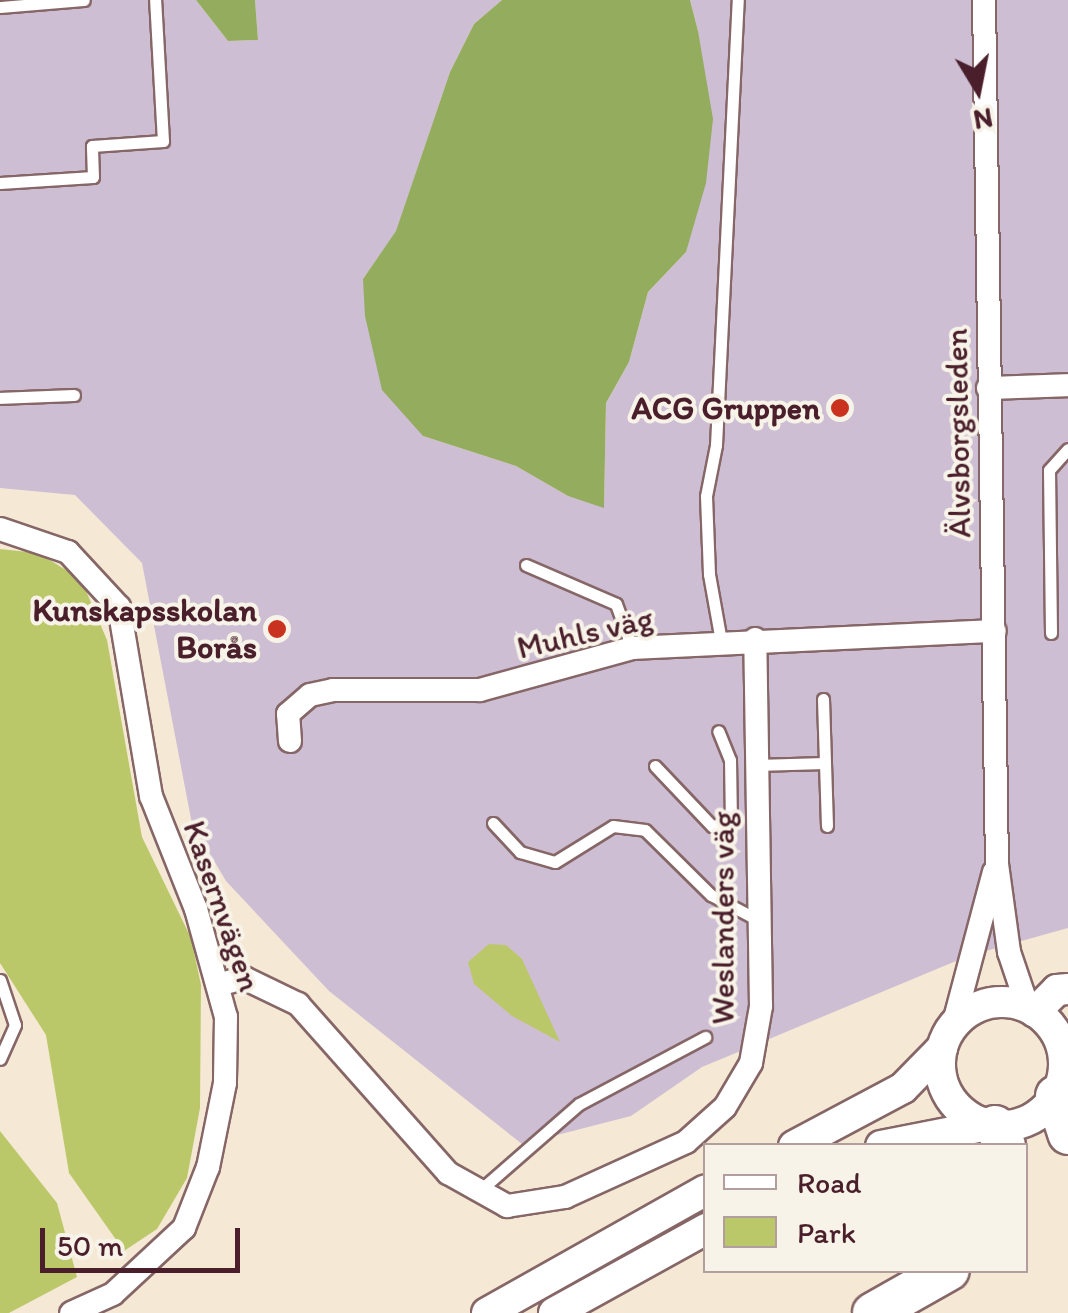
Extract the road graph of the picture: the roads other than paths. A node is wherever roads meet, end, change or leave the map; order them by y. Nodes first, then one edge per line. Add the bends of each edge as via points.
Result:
1 (84, 0) edge
2 (156, 0) edge
3 (738, 0) edge
4 (984, 0) edge
5 (0, 7) edge
6 (0, 183) edge
7 (1068, 385) edge
8 (988, 388) junction
9 (74, 395) dead end
10 (0, 398) edge
11 (1068, 448) edge
12 (0, 528) edge
13 (526, 565) dead end
14 (995, 631) junction
15 (1051, 633) dead end
16 (754, 640) junction
17 (720, 642) junction
18 (632, 648) junction
19 (823, 699) dead end
20 (718, 731) dead end
21 (290, 741) dead end
22 (730, 760) junction
23 (756, 762) junction
24 (825, 763) junction
25 (655, 766) dead end
26 (493, 823) dead end
27 (827, 826) dead end
28 (997, 864) junction
29 (758, 920) junction
30 (0, 980) edge
31 (221, 984) junction
32 (1068, 988) edge
33 (1032, 1010) junction
34 (1068, 1015) edge
35 (705, 1037) dead end
36 (948, 1037) junction
37 (0, 1060) edge
38 (1063, 1097) edge
39 (996, 1132) edge
40 (800, 1143) edge
41 (906, 1143) edge
42 (478, 1192) junction
43 (703, 1192) edge
44 (703, 1231) edge
45 (944, 1273) edge
46 (71, 1313) edge
47 (488, 1313) edge
48 (554, 1313) edge
49 (874, 1313) edge

1 - 5 lane
2 - 6 lane via 163,141 92,146 93,177
3 - 17 lane via 716,446 706,496
4 - 8 street, Älvsborgsleden
7 - 8 street
8 - 14 street, Älvsborgsleden
9 - 10 lane
11 - 15 lane via 1049,470
12 - 31 street, Kasernvägen via 68,552 111,591 119,607 150,796
13 - 18 lane via 616,604
14 - 16 street, Muhls väg
14 - 28 street, Älvsborgsleden
16 - 17 street, Muhls väg
16 - 23 street, Weslanders väg
17 - 18 street, Muhls väg
18 - 21 street, Muhls väg via 480,690 310,695 284,723
19 - 24 lane
20 - 22 lane
22 - 23 lane
22 - 25 lane via 730,823 712,826
23 - 24 lane
23 - 29 street, Weslanders väg
24 - 27 lane
26 - 29 lane via 520,852 555,862 612,826 645,830 711,895
28 - 33 street, Älvsborgsleden via 1009,952
28 - 36 street, Älvsborgsleden
29 - 42 street, Weslanders väg via 760,1006 751,1063 725,1107 686,1142 565,1197 518,1206
30 - 37 lane via 15,1025
31 - 42 street, Weslanders väg via 244,978 298,1004 448,1173
31 - 46 street, Kasernvägen via 226,1083 208,1167 184,1228 114,1294
32 - 33 main road
33 - 34 main road
33 - 36 main road via 985,1005
33 - 38 main road via 1060,1041
35 - 42 lane via 592,1097
36 - 39 main road via 948,1094 962,1112
36 - 40 main road via 903,1088
38 - 39 main road via 1034,1118
39 - 41 main road
43 - 47 main road
44 - 48 main road
45 - 49 highway

